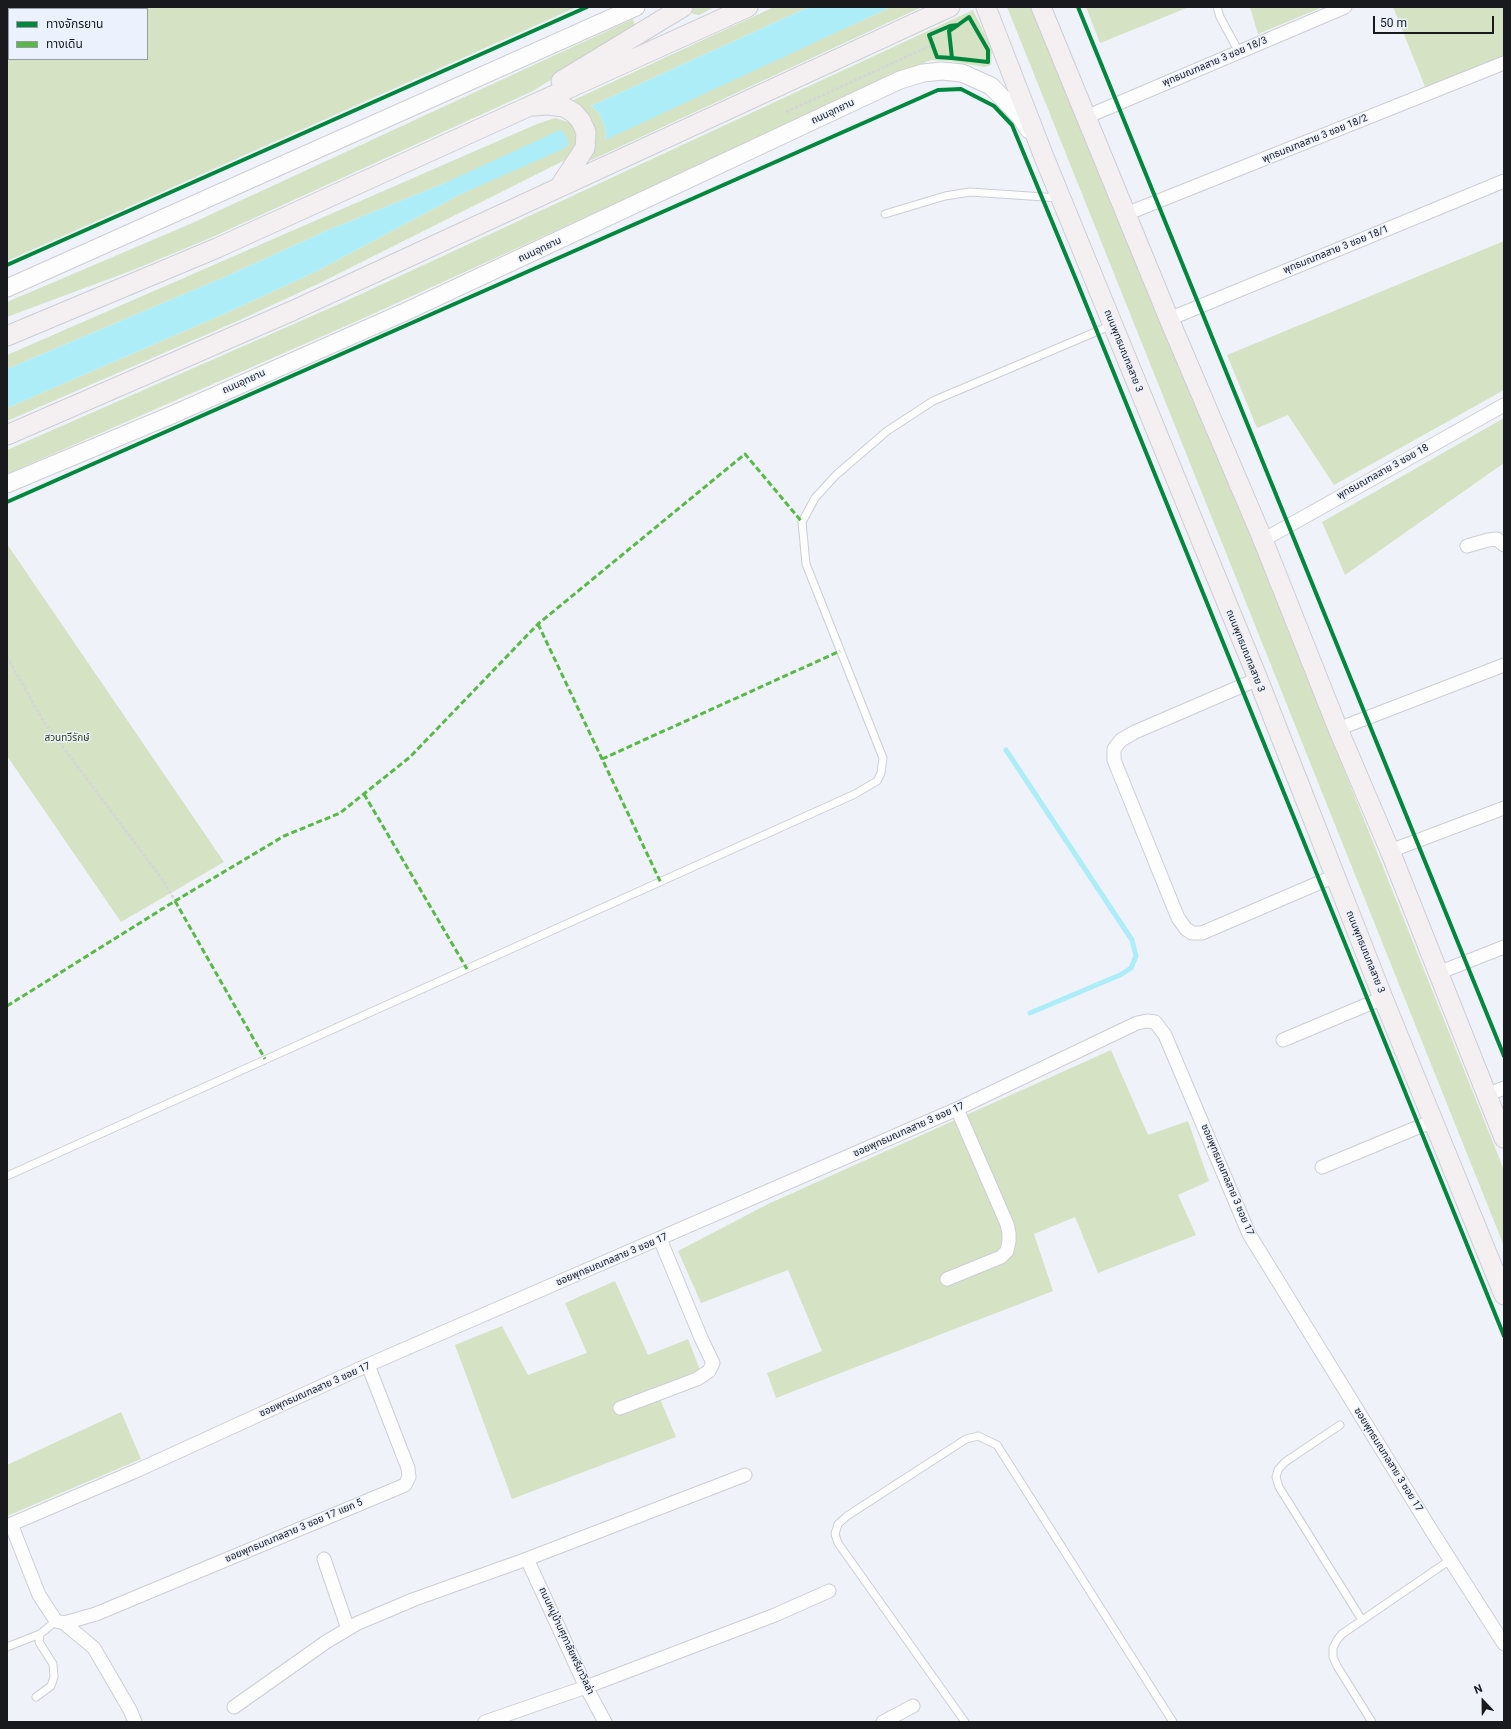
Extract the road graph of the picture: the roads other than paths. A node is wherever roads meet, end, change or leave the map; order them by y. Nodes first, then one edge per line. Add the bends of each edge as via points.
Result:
1 (636, 7) edge
2 (683, 7) edge
3 (748, 7) edge
4 (950, 7) edge
5 (986, 7) edge
6 (1041, 7) edge
7 (1217, 7) edge
8 (1345, 7) edge
9 (1238, 52) junction
10 (1504, 63) edge
11 (531, 106) junction
12 (1086, 117) junction
13 (488, 126) junction
14 (1044, 157) junction
15 (1504, 181) edge
16 (560, 186) junction
17 (1061, 198) junction
18 (885, 214) dead end
19 (1126, 214) junction
20 (7, 288) edge
21 (1169, 319) junction
22 (1113, 325) junction
23 (7, 336) edge
24 (1504, 405) edge
25 (7, 435) edge
26 (7, 484) edge
27 (1263, 540) junction
28 (1504, 545) edge
29 (1467, 546) dead end
30 (1504, 665) edge
31 (1258, 679) junction
32 (1338, 729) junction
33 (1504, 808) edge
34 (1390, 851) junction
35 (1335, 876) junction
36 (1504, 947) edge
37 (1438, 973) junction
38 (1384, 998) junction
39 (1283, 1040) dead end
40 (1496, 1091) edge
41 (957, 1109) junction
42 (1433, 1121) junction
43 (1504, 1138) edge
44 (1322, 1167) dead end
45 (7, 1176) edge
46 (660, 1239) junction
47 (947, 1279) dead end
48 (1504, 1295) edge
49 (368, 1365) junction
50 (620, 1408) dead end
51 (1340, 1425) dead end
52 (745, 1475) dead end
53 (9, 1525) edge
54 (324, 1559) dead end
55 (528, 1559) junction
56 (1450, 1560) junction
57 (829, 1591) dead end
58 (1362, 1620) junction
59 (60, 1622) junction
60 (348, 1629) junction
61 (40, 1634) junction
62 (1504, 1644) edge
63 (7, 1647) edge
64 (586, 1687) junction
65 (36, 1697) dead end
66 (913, 1706) dead end
67 (234, 1707) dead end
68 (135, 1722) edge
69 (485, 1722) edge
70 (605, 1722) edge
71 (883, 1722) edge
72 (965, 1722) edge
73 (1173, 1722) edge
74 (1372, 1722) edge

1 - 20 street
2 - 13 main road
3 - 11 main road
4 - 16 main road
5 - 14 main road, ถนนพุทธมณฑลสาย 3
6 - 12 main road
7 - 9 lane
8 - 9 street, พุทธมณฑลสาย 3 ซอย 18/3
9 - 12 street, พุทธมณฑลสาย 3 ซอย 18/3
10 - 19 street, พุทธมณฑลสาย 3 ซอย 18/2
11 - 13 main road
11 - 16 main road via 564,108 574,113 586,132 585,148
12 - 19 main road
13 - 23 main road via 217,248
14 - 17 main road, ถนนพุทธมณฑลสาย 3
14 - 26 street, ถนนอุทยาน via 1019,115 991,86 962,74 942,72 923,73 900,80 415,307 174,414
15 - 21 street, พุทธมณฑลสาย 3 ซอย 18/1
16 - 25 main road via 292,311
17 - 18 lane via 970,192 945,196
17 - 22 main road, ถนนพุทธมณฑลสาย 3
19 - 21 main road
21 - 27 main road
22 - 31 main road, ถนนพุทธมณฑลสาย 3
22 - 45 lane via 927,406 886,431 836,475 815,498 802,522 806,564 883,758 877,781 841,801
24 - 27 street, พุทธมณฑลสาย 3 ซอย 18
27 - 32 main road
28 - 29 street via 1497,539
30 - 32 street
31 - 35 main road, ถนนพุทธมณฑลสาย 3
31 - 35 street via 1135,732 1121,740 1114,749 1114,760 1178,918 1192,933 1202,933
32 - 34 main road
33 - 34 street
34 - 37 main road
35 - 38 main road, ถนนพุทธมณฑลสาย 3
36 - 37 street
37 - 40 main road
38 - 39 street
38 - 42 main road, ถนนพุทธมณฑลสาย 3
40 - 43 main road
41 - 46 street, ซอยพุทธมณฑลสาย 3 ซอย 17
41 - 47 street via 1007,1224 1009,1241 1007,1251 1001,1257
41 - 56 street, ซอยพุทธมณฑลสาย 3 ซอย 17 via 1137,1023 1155,1022 1160,1026 1249,1234
42 - 44 street
42 - 48 main road, ถนนพุทธมณฑลสาย 3
46 - 49 street, ซอยพุทธมณฑลสาย 3 ซอย 17
46 - 50 street via 713,1363 710,1371 697,1379
49 - 53 street, ซอยพุทธมณฑลสาย 3 ซอย 17 via 138,1470
49 - 59 street, ซอยพุทธมณฑลสาย 3 ซอย 17 แยก 5 via 408,1468 409,1477 405,1485 96,1614
51 - 58 lane via 1285,1462 1276,1477 1279,1487
52 - 55 street
53 - 59 street via 39,1595
54 - 60 street
55 - 60 street via 415,1599
55 - 64 street, ถนนหมู่บ้านศุภาลัยพรีมาวิลล่า
56 - 58 lane
56 - 62 street, ซอยพุทธมณฑลสาย 3 ซอย 17
57 - 64 street via 775,1615
58 - 74 lane via 1337,1640 1333,1648 1333,1657
59 - 61 lane
59 - 68 street via 94,1648
60 - 67 street
61 - 63 lane
61 - 65 lane via 39,1642 53,1664 54,1677 51,1686
64 - 69 street
64 - 70 street, ถนนหมู่บ้านศุภาลัยพรีมาวิลล่า
66 - 71 street
72 - 73 lane via 838,1543 835,1534 838,1524 847,1516 966,1439 978,1436 997,1445

